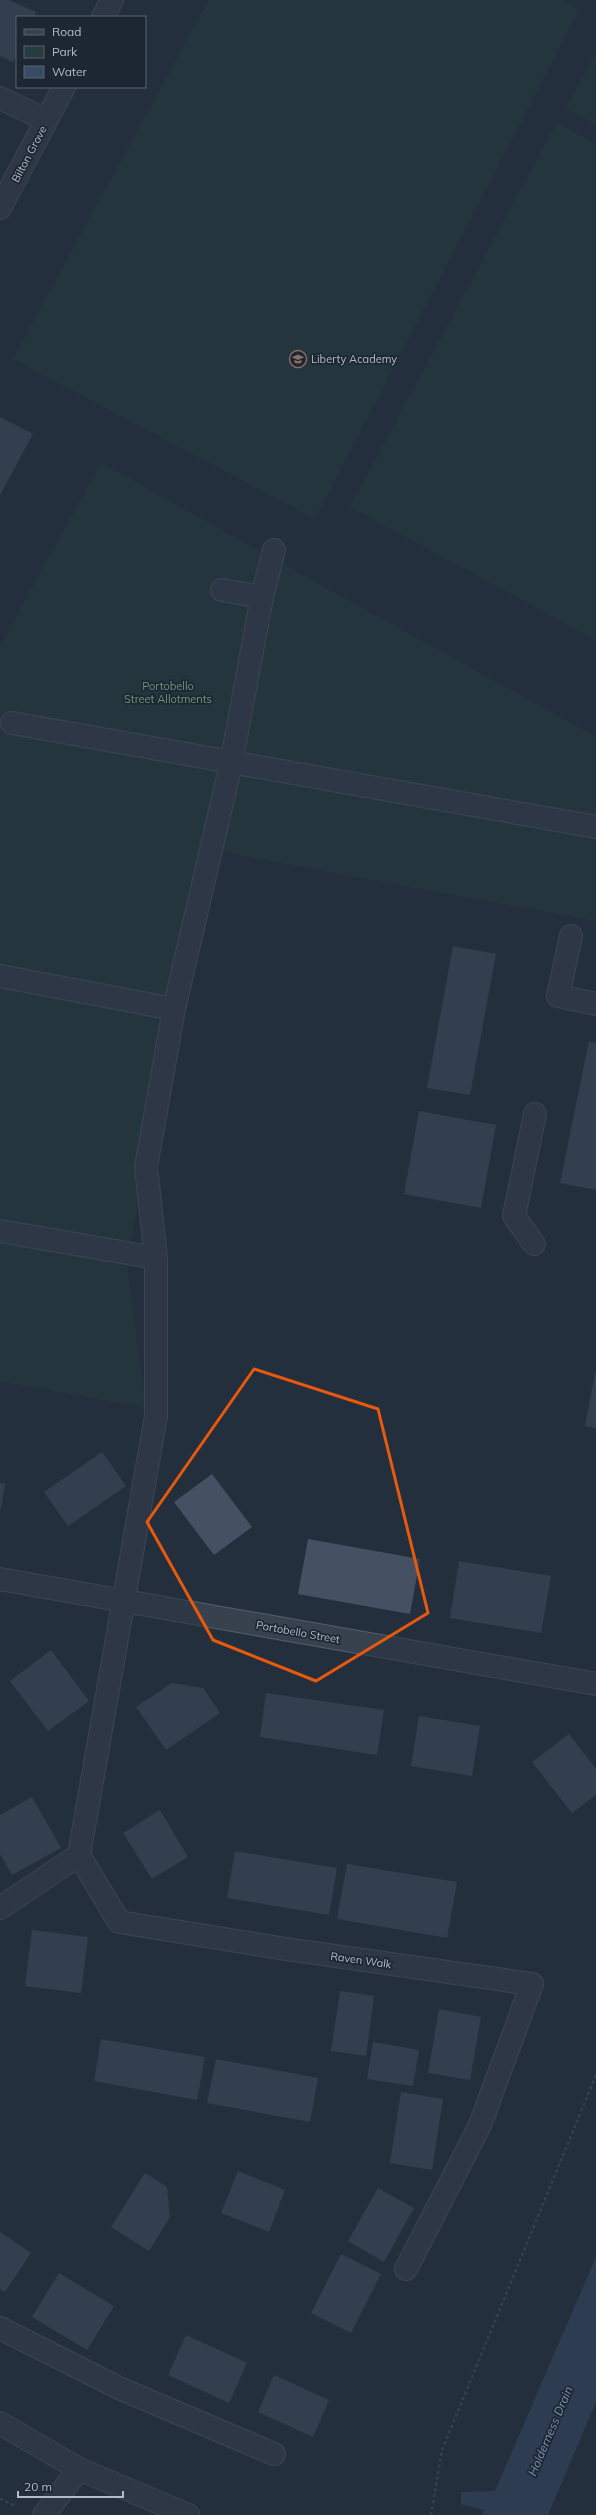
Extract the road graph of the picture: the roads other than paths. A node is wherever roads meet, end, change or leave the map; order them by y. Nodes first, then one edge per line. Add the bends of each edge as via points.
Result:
1 (112, 0) edge
2 (104, 16) edge
3 (63, 88) edge
4 (0, 98) edge
5 (46, 120) junction
6 (0, 208) edge
7 (274, 550) dead end
8 (222, 590) dead end
9 (262, 597) junction
10 (12, 723) dead end
11 (231, 764) junction
12 (596, 827) edge
13 (570, 936) dead end
14 (0, 976) edge
15 (596, 1004) edge
16 (174, 1009) junction
17 (535, 1114) dead end
18 (0, 1231) edge
19 (534, 1244) dead end
20 (156, 1258) junction
21 (0, 1579) edge
22 (124, 1601) junction
23 (596, 1684) edge
24 (79, 1855) junction
25 (0, 1908) edge
26 (406, 2269) dead end
27 (0, 2328) edge
28 (0, 2423) edge
29 (274, 2454) dead end
30 (79, 2469) junction
31 (44, 2515) edge
32 (188, 2515) edge

1 - 2 street
3 - 5 street, Bilton Grove
4 - 5 street, Bilton Grove
5 - 6 street, Bilton Grove
7 - 9 street
8 - 9 street
9 - 11 street
10 - 11 street
11 - 12 street
11 - 16 street
13 - 15 street via 558,996
14 - 16 street
16 - 20 street via 146,1167
17 - 19 street via 514,1216
18 - 20 street
20 - 22 street via 156,1416
21 - 22 street, Portobello Street
22 - 23 street, Portobello Street
22 - 24 street
24 - 25 street
24 - 26 street, Raven Walk via 119,1922 532,1984 480,2125
27 - 29 street via 119,2388
28 - 30 street
30 - 31 street
30 - 32 street

